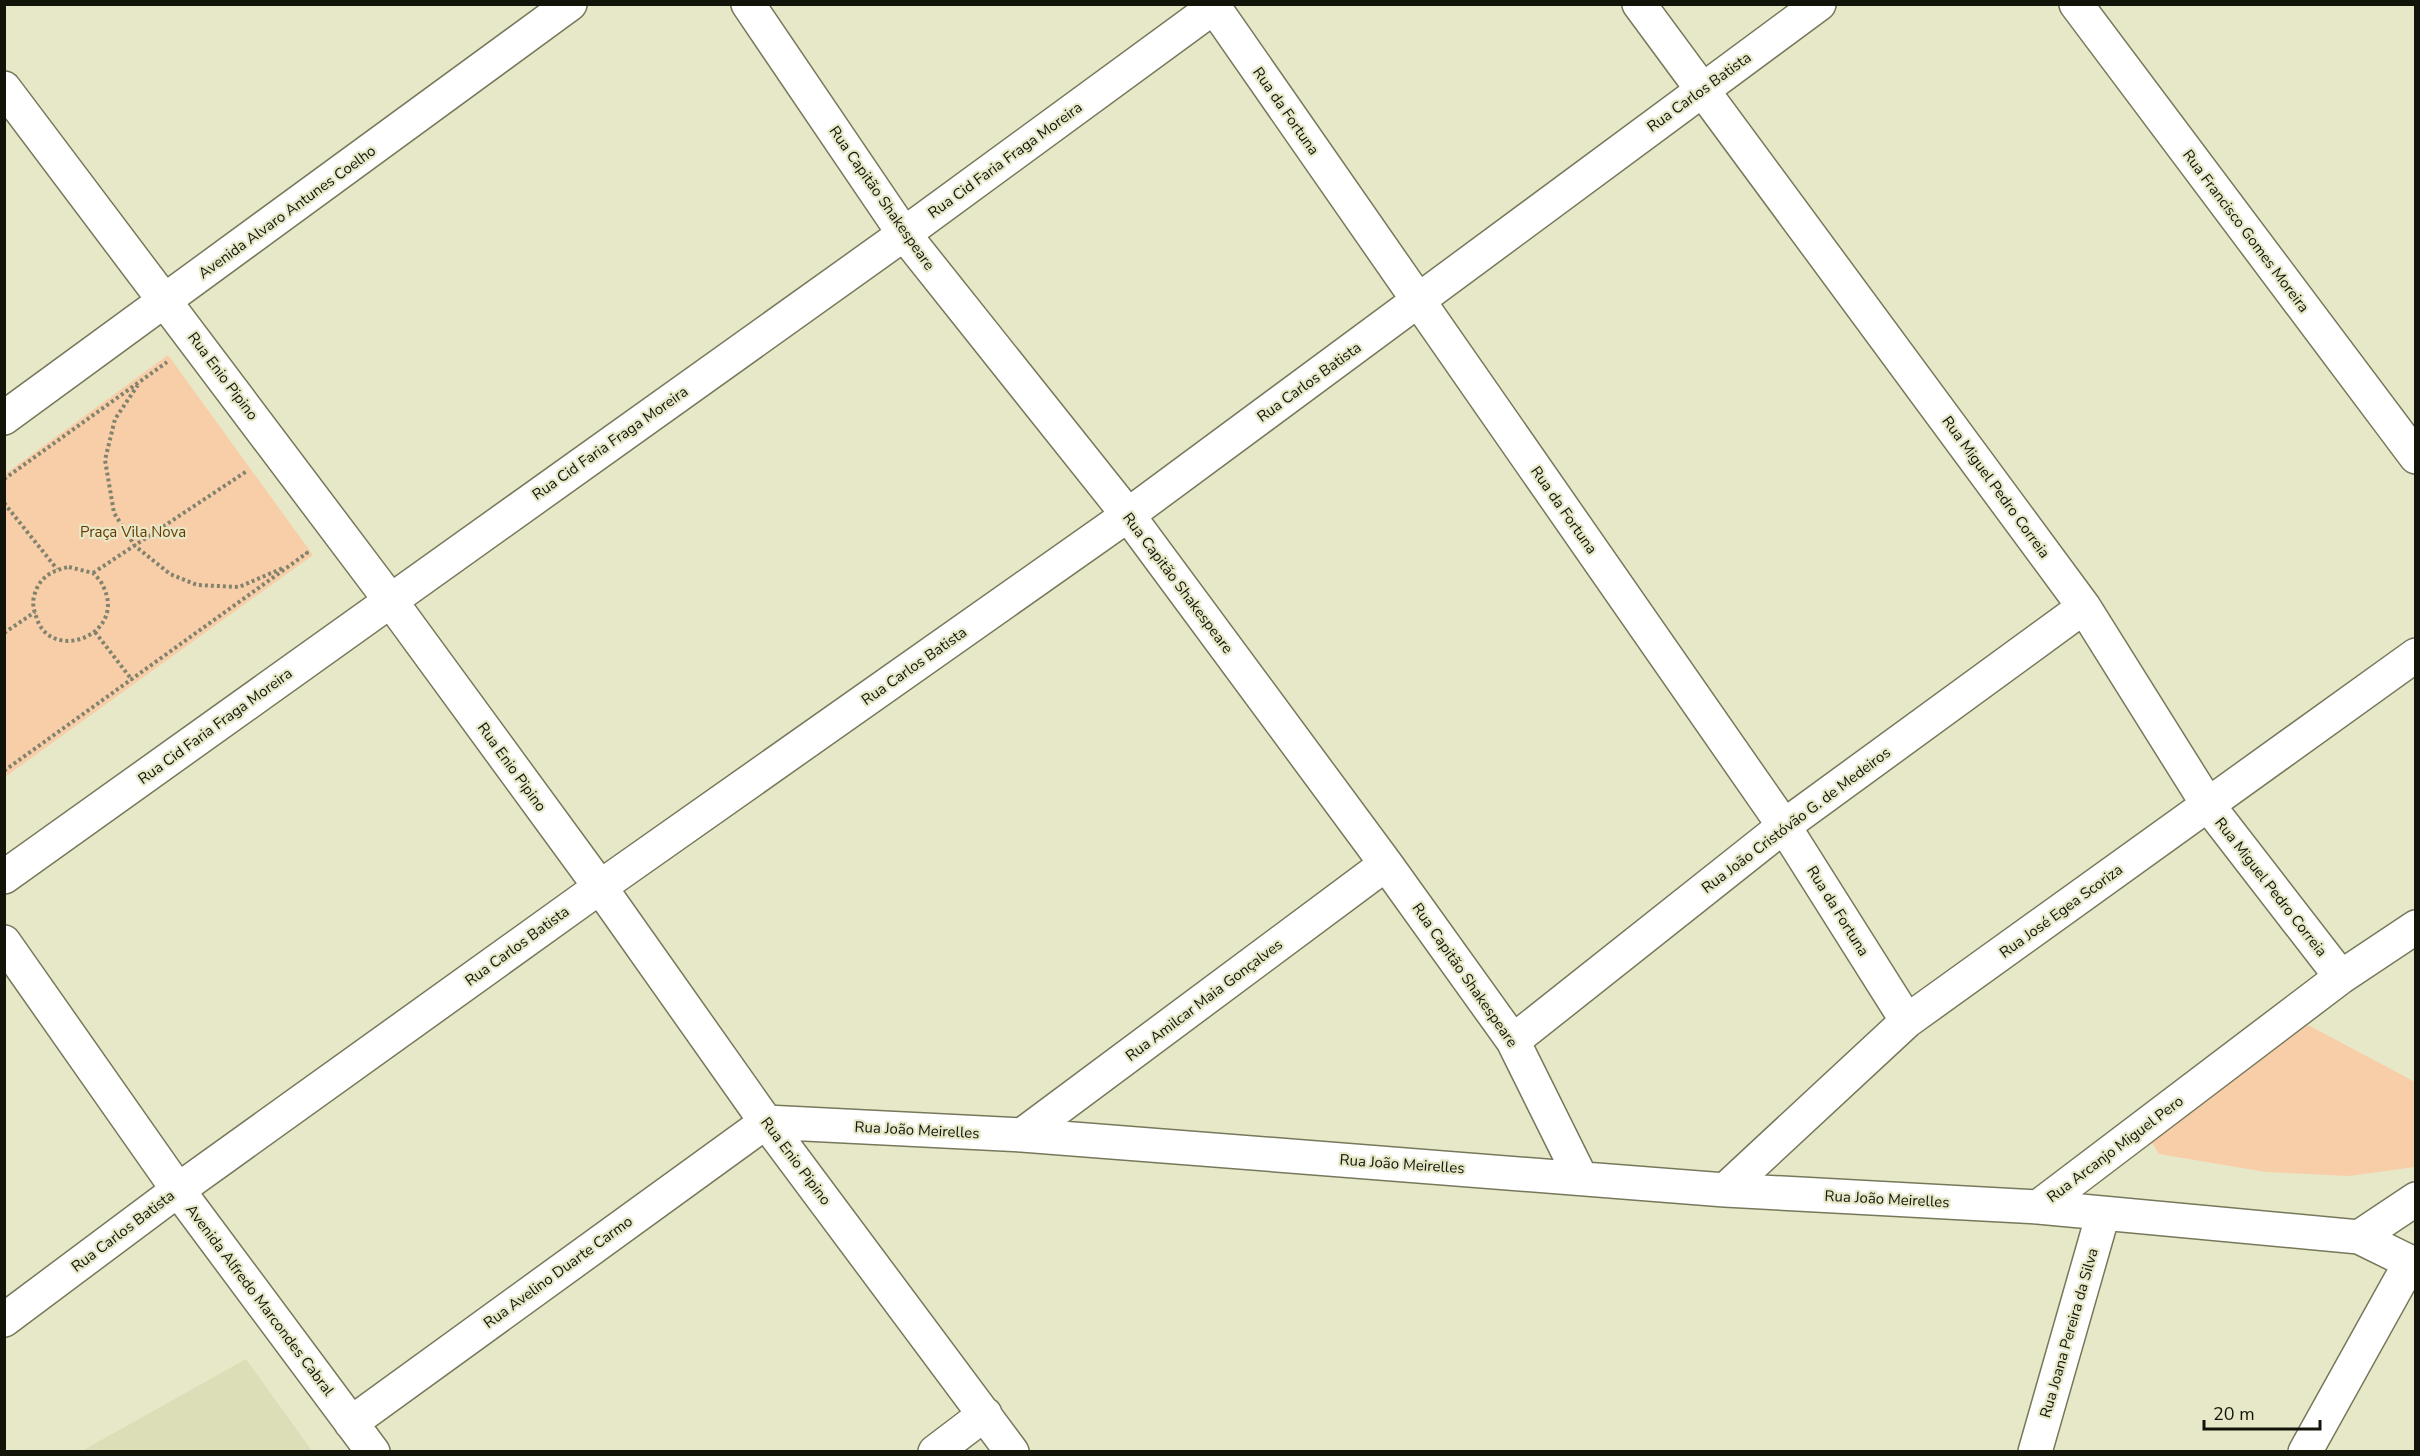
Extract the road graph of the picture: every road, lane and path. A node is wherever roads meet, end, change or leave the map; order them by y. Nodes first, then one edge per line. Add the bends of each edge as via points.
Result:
1 (570, 4) edge
2 (748, 4) edge
3 (1639, 4) edge
4 (1819, 4) edge
5 (2076, 4) edge
6 (1213, 6) edge
7 (4, 88) edge
8 (1702, 90) junction
9 (904, 234) junction
10 (166, 301) junction
11 (1419, 302) junction
12 (166, 362) dead end
13 (174, 370) dead end
14 (4, 418) edge
15 (2415, 457) edge
16 (241, 462) dead end
17 (248, 471) junction
18 (4, 479) edge
19 (254, 480) dead end
20 (4, 503) edge
21 (1128, 515) junction
22 (300, 544) dead end
23 (135, 546) junction
24 (306, 553) dead end
25 (57, 569) junction
26 (93, 573) junction
27 (390, 600) junction
28 (2084, 608) junction
29 (34, 612) junction
30 (4, 633) edge
31 (95, 633) junction
32 (2415, 655) edge
33 (132, 680) junction
34 (4, 771) edge
35 (2208, 805) junction
36 (1784, 826) junction
37 (1386, 864) junction
38 (4, 877) edge
39 (600, 887) junction
40 (2415, 927) edge
41 (4, 942) edge
42 (2341, 977) junction
43 (1907, 1021) junction
44 (1513, 1041) junction
45 (766, 1122) junction
46 (1022, 1135) junction
47 (1581, 1178) junction
48 (178, 1190) junction
49 (1725, 1190) junction
50 (2415, 1200) edge
51 (2038, 1207) junction
52 (2103, 1214) junction
53 (2359, 1237) junction
54 (2413, 1264) edge
55 (4, 1320) edge
56 (985, 1414) junction
57 (351, 1423) junction
58 (373, 1452) edge
59 (935, 1452) edge
60 (1012, 1452) edge
61 (2035, 1452) edge
62 (2305, 1452) edge

1 - 10 street, Avenida Alvaro Antunes Coelho
2 - 9 street, Rua Capitão Shakespeare
3 - 8 street, Rua Miguel Pedro Correia
4 - 8 street, Rua Carlos Batista
5 - 15 street, Rua Francisco Gomes Moreira
6 - 9 street, Rua Cid Faria Fraga Moreira
6 - 11 street, Rua da Fortuna
7 - 10 street, Rua Enio Pipino
8 - 11 street, Rua Carlos Batista
8 - 28 street, Rua Miguel Pedro Correia
9 - 21 street, Rua Capitão Shakespeare
9 - 27 street, Rua Cid Faria Fraga Moreira
10 - 14 street, Avenida Alvaro Antunes Coelho
10 - 27 street, Rua Enio Pipino
11 - 21 street, Rua Carlos Batista
11 - 36 street, Rua da Fortuna
12 - 23 path via 138,384 115,419 105,460 114,513
13 - 18 path via 168,361
16 - 17 path
17 - 19 path
17 - 23 path
20 - 25 path
21 - 37 street, Rua Capitão Shakespeare
21 - 39 street, Rua Carlos Batista
22 - 33 path via 307,553
23 - 24 path via 170,574 197,585 239,587
23 - 26 path
25 - 26 path via 69,567
25 - 29 path via 37,586
26 - 31 path via 108,600 103,622
27 - 38 street, Rua Cid Faria Fraga Moreira
27 - 39 street, Rua Enio Pipino
28 - 35 street, Rua Miguel Pedro Correia
28 - 36 street, Rua João Cristóvão G. de Medeiros
29 - 30 path
29 - 31 path via 46,633 57,639 70,642
31 - 33 path
32 - 35 street, Rua José Egea Scoriza
33 - 34 path
35 - 42 street, Rua Miguel Pedro Correia
35 - 43 street, Rua José Egea Scoriza
36 - 43 street, Rua da Fortuna
36 - 44 street, Rua João Cristóvão G. de Medeiros
37 - 44 street, Rua Capitão Shakespeare
37 - 46 street, Rua Amilcar Maia Gonçalves
39 - 45 street, Rua Enio Pipino
39 - 48 street, Rua Carlos Batista
40 - 42 street, Rua Arcanjo Miguel Pero
41 - 48 street, Avenida Alfredo Marcondes Cabral
42 - 51 street, Rua Arcanjo Miguel Pero
43 - 49 street, Rua José Egea Scoriza
44 - 47 street, Rua Capitão Shakespeare
45 - 46 street, Rua João Meirelles
45 - 56 street, Rua Enio Pipino
45 - 57 street, Rua Avelino Duarte Carmo
46 - 47 street, Rua João Meirelles
47 - 49 street, Rua João Meirelles
48 - 55 street, Rua Carlos Batista
48 - 57 street, Avenida Alfredo Marcondes Cabral
49 - 51 street, Rua João Meirelles
50 - 53 street
51 - 52 street, Rua Arcanjo Miguel Pero
52 - 53 street, Rua Arcanjo Miguel Pero
52 - 61 street, Rua Joana Pereira da Silva
53 - 54 street, Rua Arcanjo Miguel Pero
54 - 62 street
56 - 59 street
56 - 60 street, Rua Enio Pipino
57 - 58 street, Avenida Alfredo Marcondes Cabral

